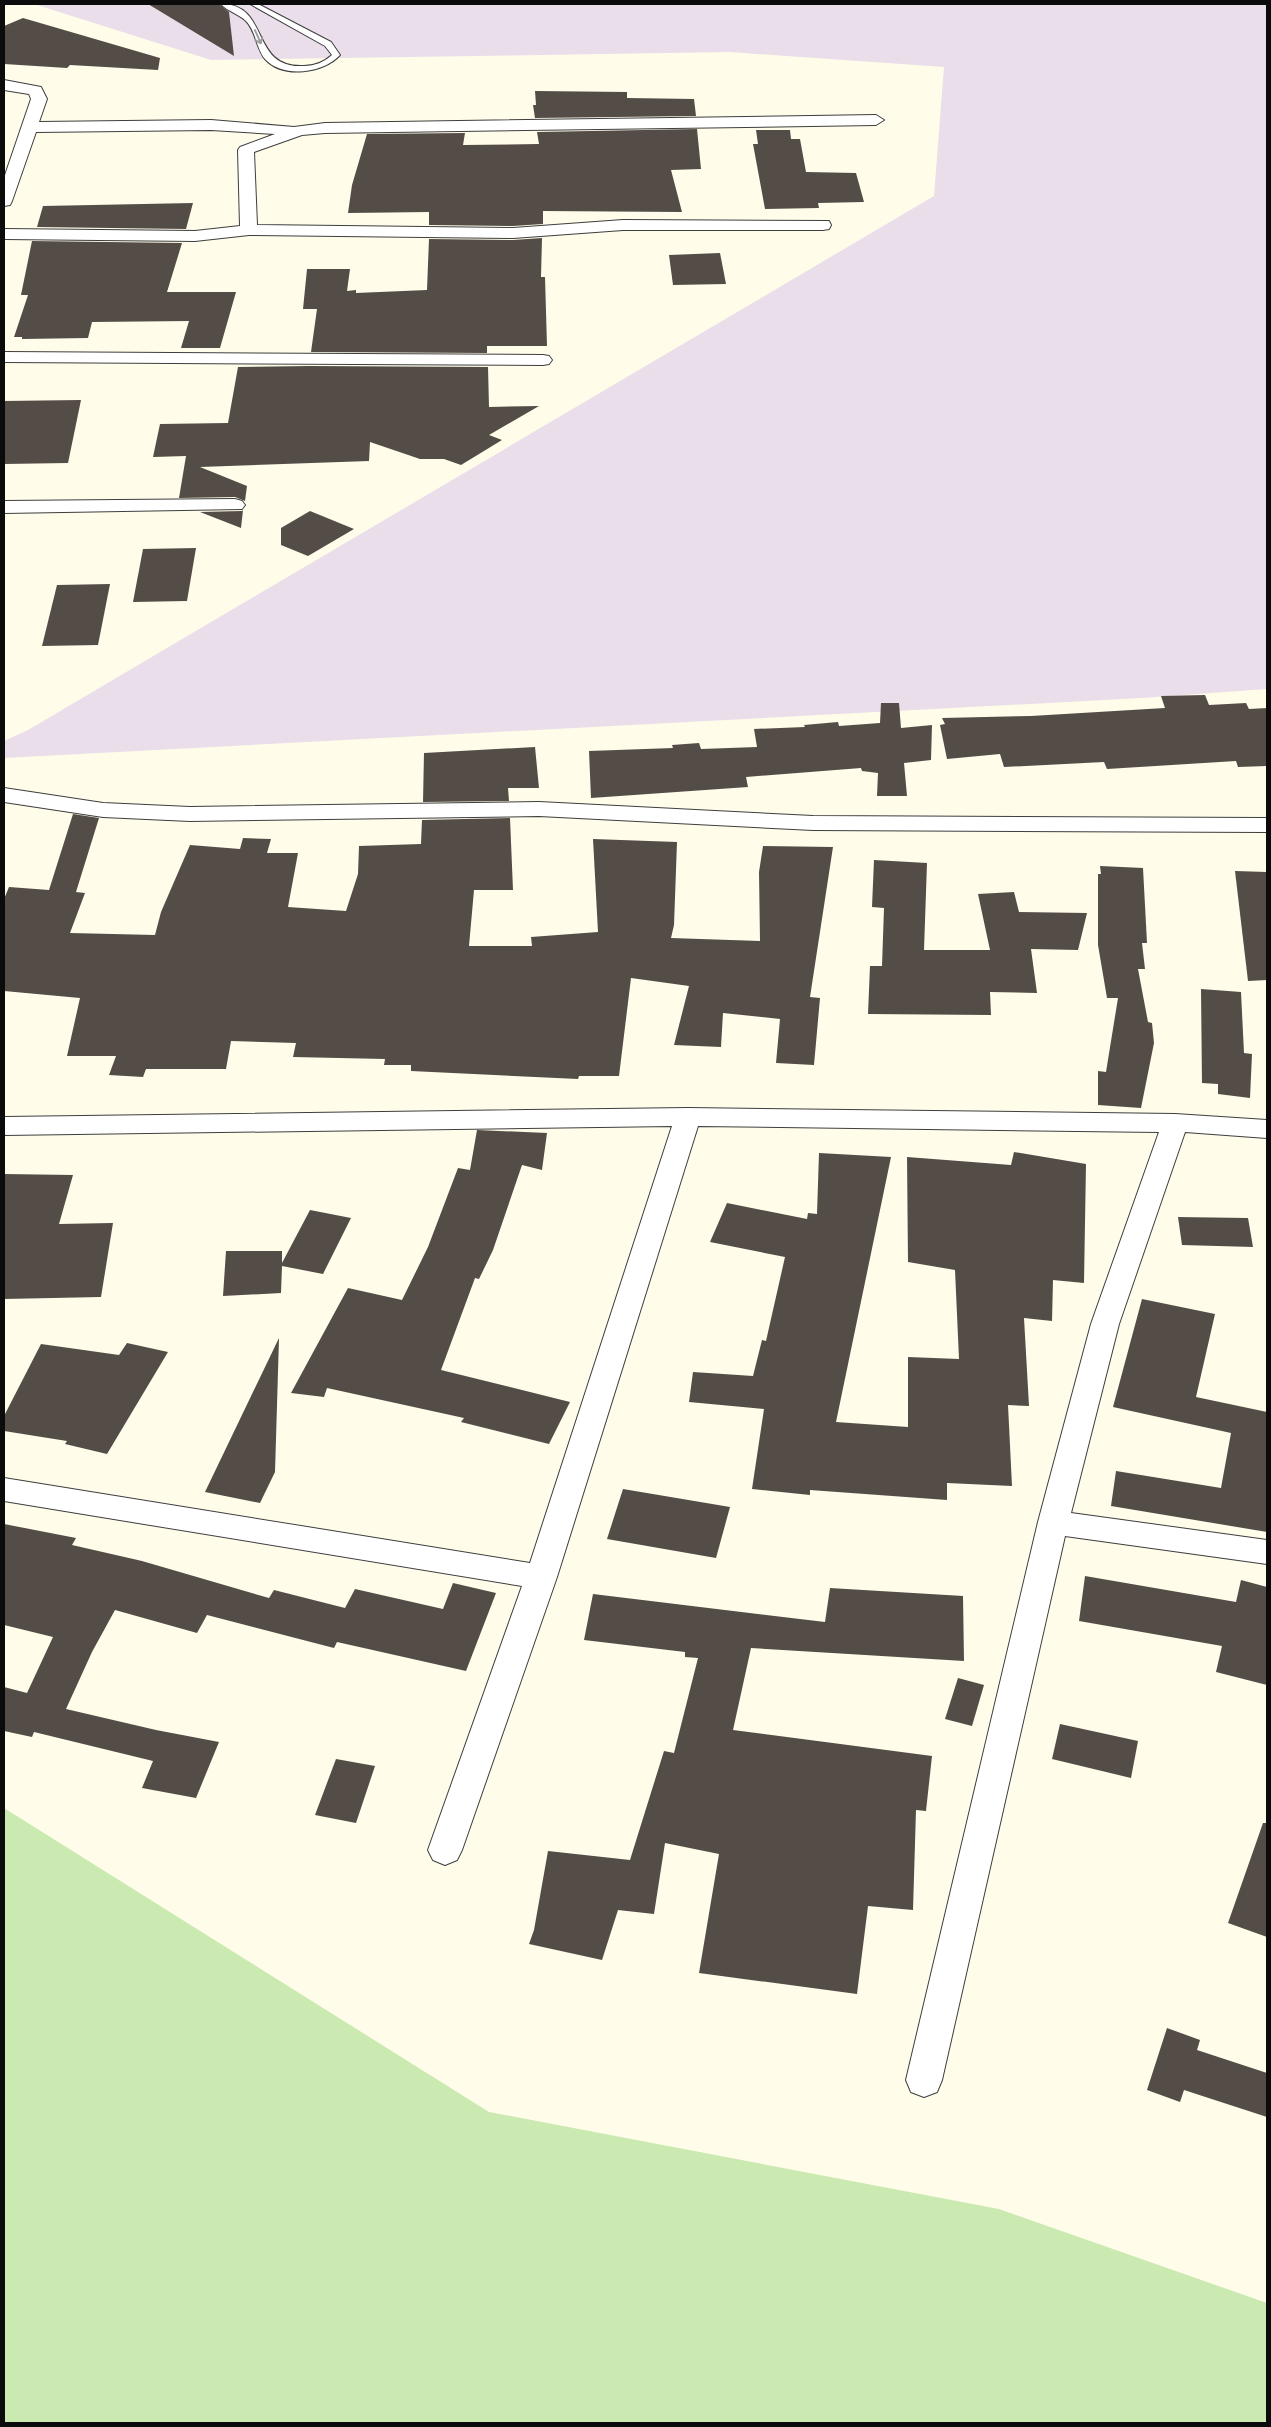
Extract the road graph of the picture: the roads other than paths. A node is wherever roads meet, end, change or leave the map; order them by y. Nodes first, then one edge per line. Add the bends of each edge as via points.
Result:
1 (224, 4) edge
2 (253, 4) edge
3 (4, 85) edge
4 (876, 120) dead end
5 (29, 127) junction
6 (300, 130) junction
7 (4, 201) edge
8 (823, 225) dead end
9 (249, 230) junction
10 (4, 234) edge
11 (4, 357) edge
12 (543, 360) dead end
13 (235, 505) dead end
14 (4, 507) edge
15 (4, 795) edge
16 (1267, 825) edge
17 (688, 1117) junction
18 (1176, 1123) junction
19 (4, 1126) edge
20 (1267, 1129) edge
21 (4, 1490) edge
22 (1053, 1522) junction
23 (1267, 1552) edge
24 (541, 1577) junction
25 (445, 1850) dead end
26 (924, 2080) dead end

1 -> 2 lane via 251,22 271,61 308,67 324,65 336,55 328,44
3 - 5 street via 36,90 39,99
4 - 6 street
5 - 6 street via 212,125
5 - 7 street
6 - 9 street via 246,150
8 - 9 street via 623,225 513,233
9 - 10 street via 195,236
11 - 12 street
13 - 14 street
15 - 16 street via 103,810 190,814 539,809 813,823
17 - 18 street
17 - 19 street
17 - 24 street
18 - 20 street
18 - 22 street via 1105,1324
21 - 24 street
22 - 23 street
22 - 26 street
24 - 25 street

